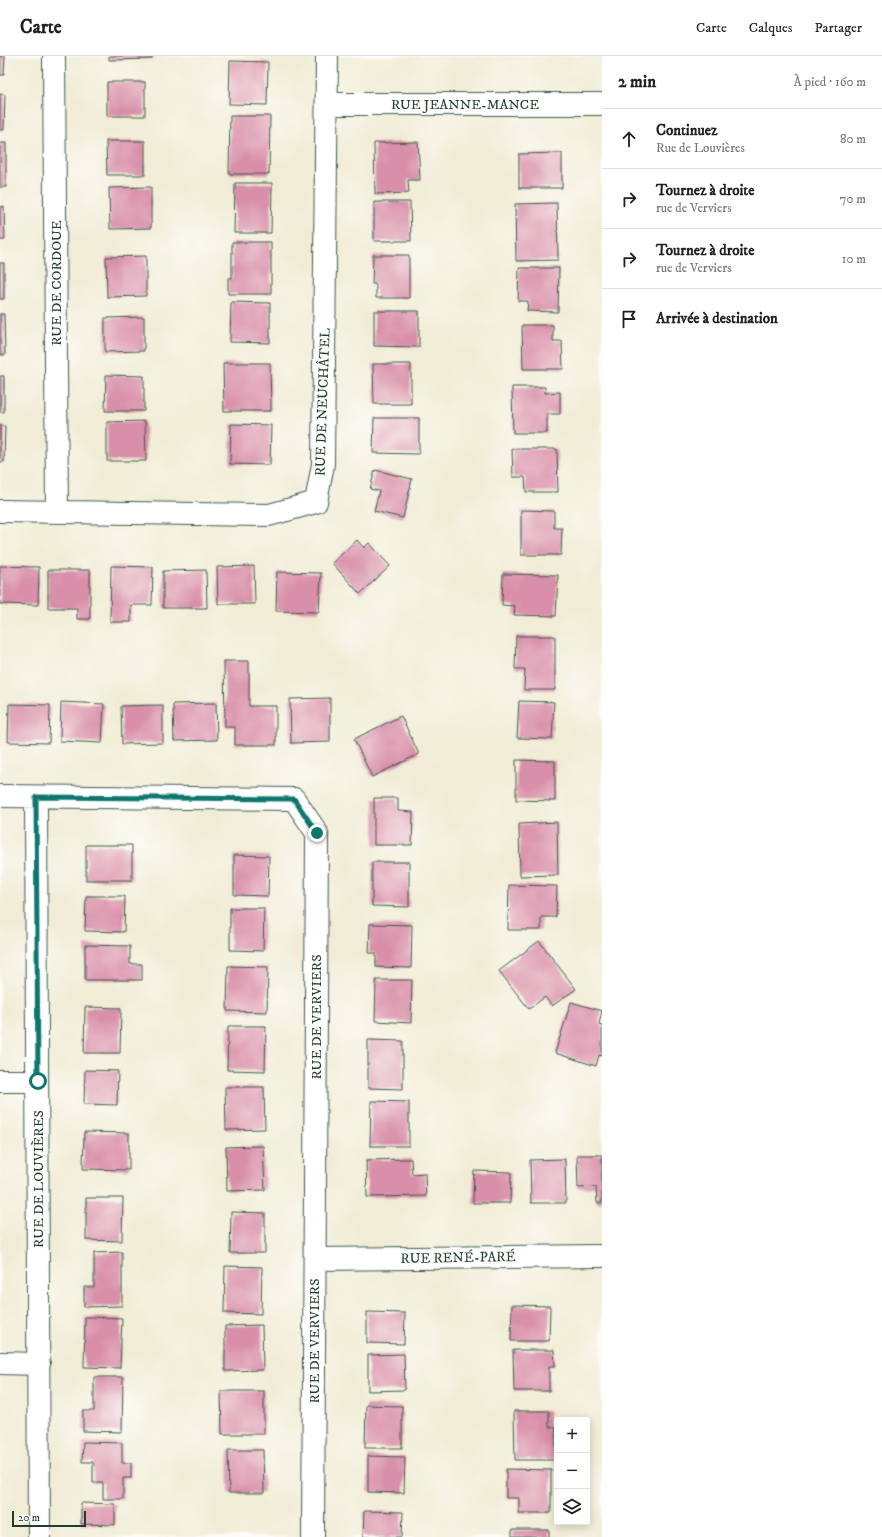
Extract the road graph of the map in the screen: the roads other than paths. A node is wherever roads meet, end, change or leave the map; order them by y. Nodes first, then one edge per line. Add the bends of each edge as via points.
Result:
1 (54, 56) edge
2 (327, 56) edge
3 (327, 104) junction
4 (602, 104) edge
5 (0, 511) edge
6 (57, 511) junction
7 (0, 796) edge
8 (36, 797) junction
9 (0, 1081) edge
10 (38, 1081) junction
11 (602, 1256) edge
12 (315, 1259) junction
13 (0, 1363) edge
14 (39, 1364) junction
15 (39, 1537) edge
16 (313, 1537) edge

1 - 6 street, RUE DE CORDOUE
2 - 3 street, RUE DE NEUCHÂTEL
3 - 4 street, RUE JEANNE-MANCE
3 - 6 street, RUE DE NEUCHÂTEL via 323,464 316,502 270,515
5 - 6 street, RUE DE NEUCHÂTEL
7 - 8 street, RUE DE VERVIERS
8 - 10 street, RUE DE LOUVIÈRES
8 - 12 street, RUE DE VERVIERS via 294,799 317,833
9 - 10 street
10 - 14 street, RUE DE LOUVIÈRES
11 - 12 street, RUE RENÉ-PARÉ
12 - 16 street, RUE DE VERVIERS
13 - 14 street
14 - 15 street, RUE DE LOUVIÈRES

